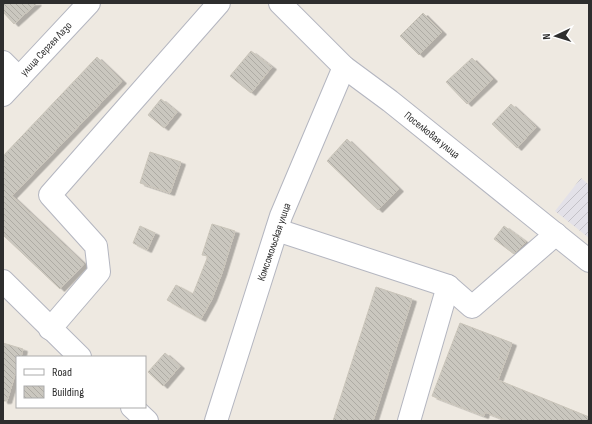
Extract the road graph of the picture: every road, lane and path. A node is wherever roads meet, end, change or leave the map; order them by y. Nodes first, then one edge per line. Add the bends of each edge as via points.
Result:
1 (89, 3) edge
2 (219, 3) edge
3 (280, 3) edge
4 (3, 62) edge
5 (344, 67) junction
6 (19, 78) junction
7 (3, 95) edge
8 (277, 230) junction
9 (556, 234) junction
10 (589, 261) edge
11 (3, 281) edge
12 (448, 286) junction
13 (50, 329) junction
14 (79, 356) edge
15 (133, 408) edge
16 (147, 421) edge
17 (216, 421) edge
18 (409, 421) edge

1 - 6 street, улица Сергея Лазо
2 - 13 street via 50,195 96,246 99,272
3 - 5 street, Поселковая улица
4 - 6 street
5 - 8 street, Комсомольская улица
5 - 9 street, Поселковая улица
6 - 7 street, улица Сергея Лазо
8 - 12 street
8 - 17 street, Комсомольская улица
9 - 10 street, Поселковая улица
9 - 12 street via 472,307
11 - 13 street
12 - 18 street
13 - 14 street
15 - 16 street

